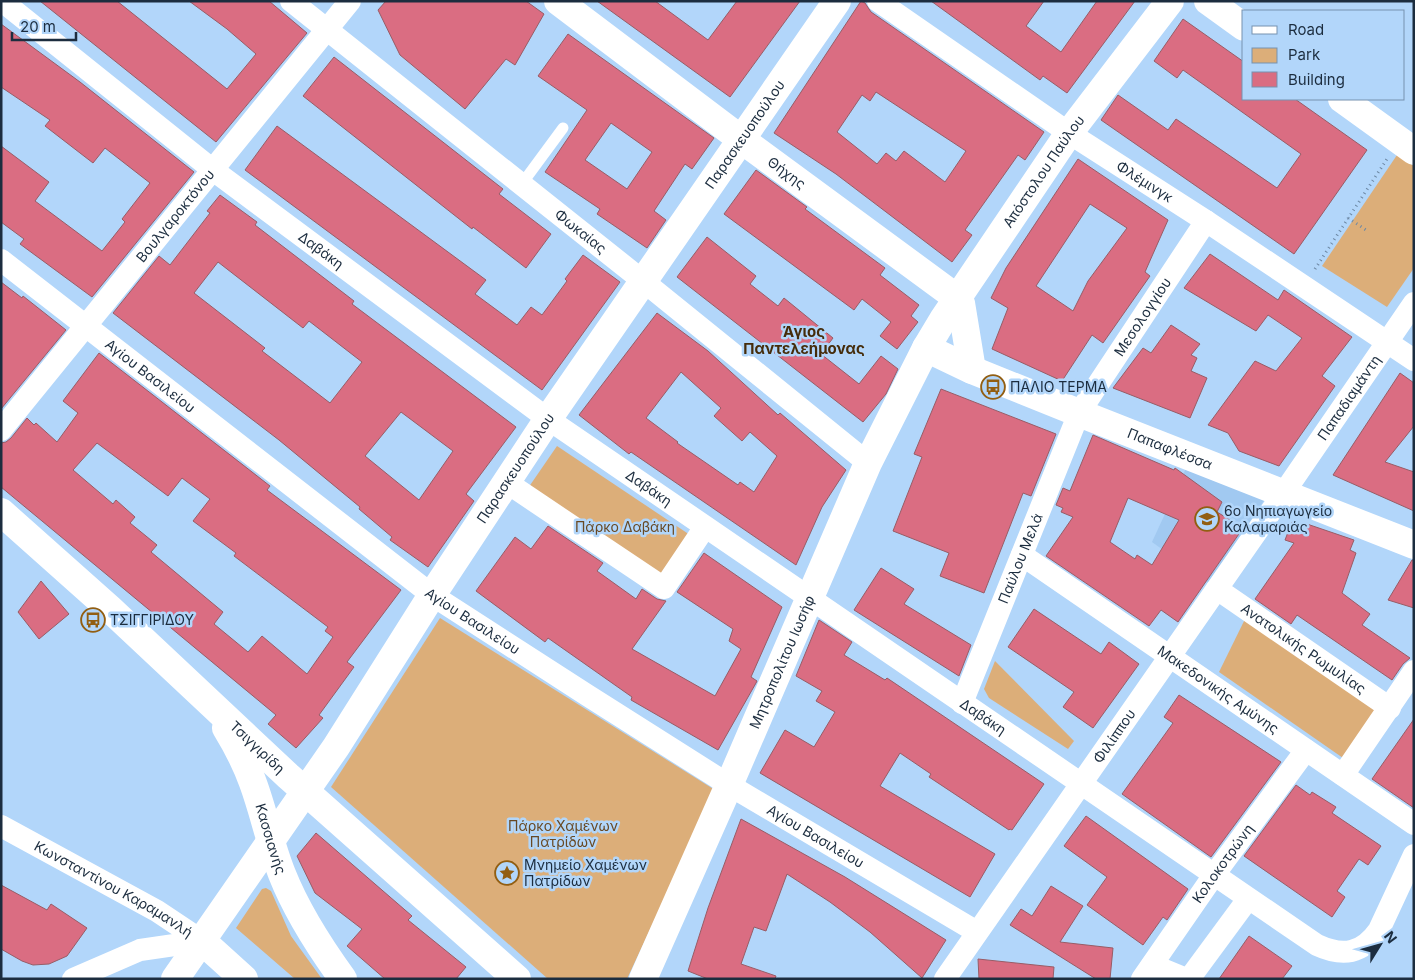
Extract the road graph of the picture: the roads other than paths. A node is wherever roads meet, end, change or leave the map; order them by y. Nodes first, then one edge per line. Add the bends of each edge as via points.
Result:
1 (2, 1) edge
2 (291, 1) edge
3 (350, 1) edge
4 (558, 1) edge
5 (837, 1) edge
6 (878, 1) edge
7 (1170, 1) edge
8 (1208, 1) edge
9 (1242, 26) edge
10 (327, 31) junction
11 (1343, 100) edge
12 (563, 128) dead end
13 (1069, 133) junction
14 (742, 140) junction
15 (1407, 146) edge
16 (214, 170) junction
17 (521, 184) junction
18 (1206, 221) junction
19 (1, 260) edge
20 (643, 281) junction
21 (957, 298) junction
22 (1414, 303) edge
23 (85, 326) junction
24 (1387, 342) junction
25 (926, 348) junction
26 (1414, 360) edge
27 (972, 370) junction
28 (1079, 413) junction
29 (548, 419) junction
30 (1, 430) edge
31 (868, 463) junction
32 (506, 482) junction
33 (1283, 494) junction
34 (1, 512) edge
35 (705, 527) junction
36 (1414, 545) edge
37 (1022, 555) junction
38 (1217, 589) junction
39 (432, 595) junction
40 (810, 599) junction
41 (1170, 656) junction
42 (1414, 671) edge
43 (204, 697) junction
44 (962, 703) junction
45 (1390, 708) junction
46 (1306, 750) junction
47 (1343, 775) junction
48 (1081, 784) junction
49 (729, 785) junction
50 (306, 791) junction
51 (1414, 824) edge
52 (1, 826) edge
53 (271, 841) junction
54 (1414, 855) edge
55 (1214, 875) junction
56 (1248, 899) junction
57 (977, 932) junction
58 (202, 941) junction
59 (1147, 972) edge
60 (73, 979) edge
61 (175, 979) edge
62 (200, 979) edge
63 (244, 979) edge
64 (343, 979) edge
65 (517, 979) edge
66 (643, 979) edge
67 (945, 979) edge
68 (1188, 979) edge

1 - 16 street, Δαβάκη
2 - 10 street, Φωκαίας
3 - 10 street, Βουλγαροκτόνου
4 - 14 street, Θήχης
5 - 14 street, Παρασκευοπούλου
6 - 13 street, Φλέμινγκ
7 - 13 street, Απόστολου Παύλου
8 - 9 street
10 - 16 street, Βουλγαροκτόνου
10 - 17 street, Φωκαίας
11 - 15 street
12 - 17 lane
13 - 18 street, Φλέμινγκ
13 - 21 street, Απόστολου Παύλου
14 - 20 street, Παρασκευοπούλου
14 - 21 street, Θήχης
16 - 23 street, Βουλγαροκτόνου
16 - 29 street, Δαβάκη
17 - 20 street, Φωκαίας
18 - 24 street, Φλέμινγκ
18 - 28 street, Μεσολογγίου
19 - 23 street, Αγίου Βασιλείου
20 - 29 street, Παρασκευοπούλου
20 - 31 street, Φωκαίας
21 - 25 street, Απόστολου Παύλου
21 - 27 street via 961,303
22 - 24 street, Παπαδιαμάντη
23 - 30 street, Βουλγαροκτόνου
23 - 39 street, Αγίου Βασιλείου
24 - 26 street, Φλέμινγκ
24 - 33 street, Παπαδιαμάντη
25 - 27 street, Παπαφλέσσα
25 - 31 street, Μητροπολίτου Ιωσήφ
27 - 28 street, Παπαφλέσσα
28 - 33 street, Παπαφλέσσα
28 - 37 street, Παύλου Μελά
29 - 32 street, Παρασκευοπούλου
29 - 35 street, Δαβάκη
31 - 40 street, Μητροπολίτου Ιωσήφ
32 - 35 street via 664,588
32 - 39 street, Παρασκευοπούλου
33 - 36 street, Παπαφλέσσα
33 - 38 street, Φιλίππου
34 - 43 street, Τσιγγιρίδη
35 - 40 street, Δαβάκη
37 - 41 street, Μακεδονικής Αμύνης
37 - 44 street, Παύλου Μελά
38 - 41 street, Φιλίππου
38 - 45 street, Ανατολικής Ρωμυλίας
39 - 49 street, Αγίου Βασιλείου
39 - 50 street, Παρασκευοπούλου
40 - 44 street, Δαβάκη
40 - 49 street, Μητροπολίτου Ιωσήφ
41 - 46 street, Μακεδονικής Αμύνης
41 - 48 street, Φιλίππου
42 - 45 street
43 - 50 street, Τσιγγιρίδη
43 - 53 street, Κασσιανής via 242,756
44 - 48 street, Δαβάκη
45 - 47 street
46 - 47 street, Μακεδονικής Αμύνης
46 - 55 street, Κολοκοτρώνη
47 - 51 street, Μακεδονικής Αμύνης
48 - 55 street, Δαβάκη
48 - 57 street, Φιλίππου
49 - 57 street, Αγίου Βασιλείου
49 - 66 street, Μητροπολίτου Ιωσήφ
50 - 53 street, Παρασκευοπούλου
50 - 65 street, Τσιγγιρίδη
52 - 58 street, Κωνσταντίνου Καραμανλή via 157,911
53 - 58 street, Παρασκευοπούλου
53 - 64 street, Κασσιανής via 298,908
54 - 56 street, Δαβάκη via 1373,939 1346,953 1317,945
55 - 56 street, Δαβάκη
55 - 59 street, Κολοκοτρώνη
56 - 68 street
57 - 67 street, Φιλίππου
58 - 60 street via 140,950
58 - 61 street, Παρασκευοπούλου
58 - 62 street
58 - 63 street, Κωνσταντίνου Καραμανλή
59 - 68 street

